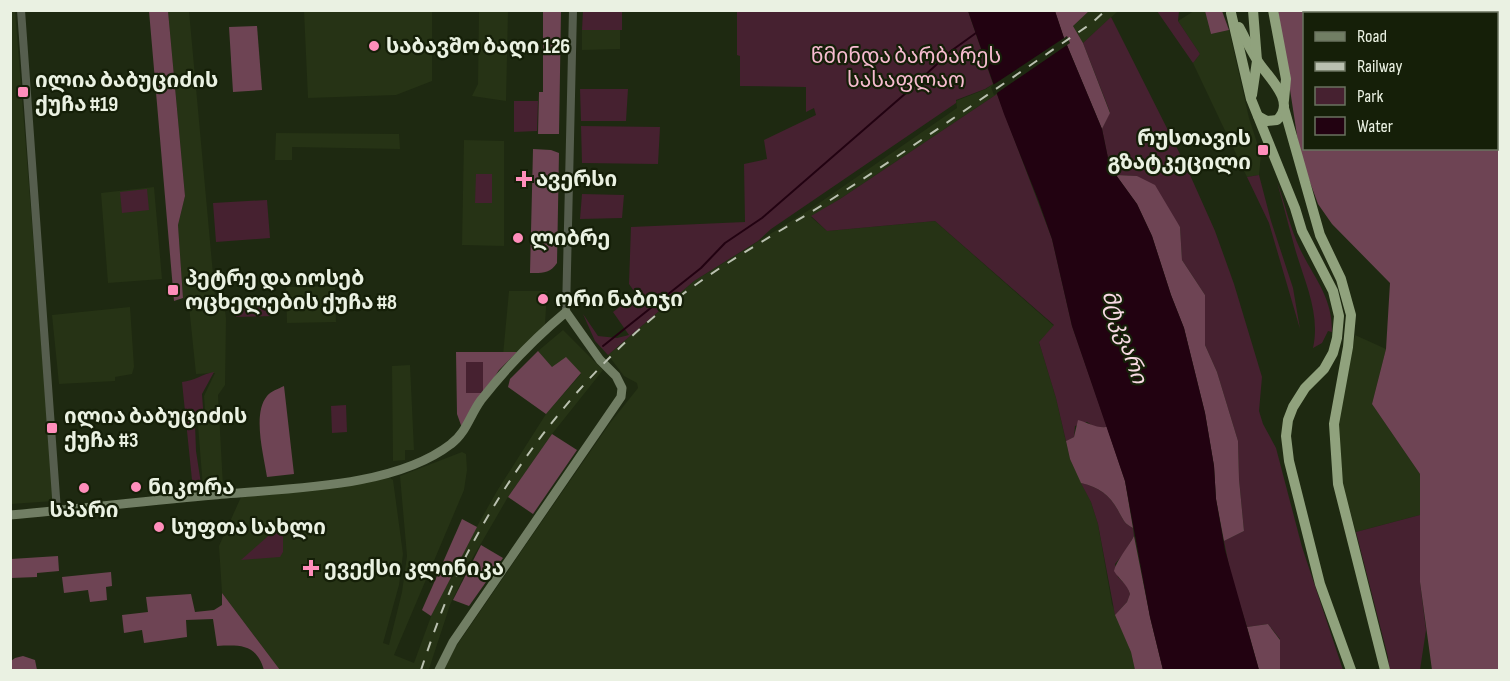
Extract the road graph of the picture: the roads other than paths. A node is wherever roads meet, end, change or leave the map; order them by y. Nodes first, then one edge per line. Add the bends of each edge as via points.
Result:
1 (21, 10) edge
2 (573, 10) edge
3 (1253, 10) edge
4 (1273, 10) edge
5 (1231, 12) edge
6 (1257, 61) junction
7 (1277, 87) junction
8 (1252, 94) junction
9 (1284, 107) junction
10 (1258, 116) junction
11 (566, 312) junction
12 (57, 511) junction
13 (10, 515) edge
14 (439, 670) edge
15 (1350, 670) edge
16 (1384, 670) edge

1 - 12 street
2 - 11 street
3 - 6 highway
4 - 9 highway via 1286,79
5 - 6 highway
5 - 8 highway
6 - 7 highway
6 - 8 highway
7 - 8 highway via 1265,82
7 - 9 highway
8 - 10 highway
9 - 10 highway via 1277,120 1264,121
9 - 16 highway via 1320,235 1341,279 1351,315 1334,424 1336,460
10 - 15 highway via 1302,231 1333,291 1339,316 1333,353 1293,406 1286,436 1320,584
11 - 12 main road via 495,382 478,404 463,435 440,451 395,472 332,484
11 - 14 main road via 616,376 622,388 621,397 470,616
12 - 13 main road

